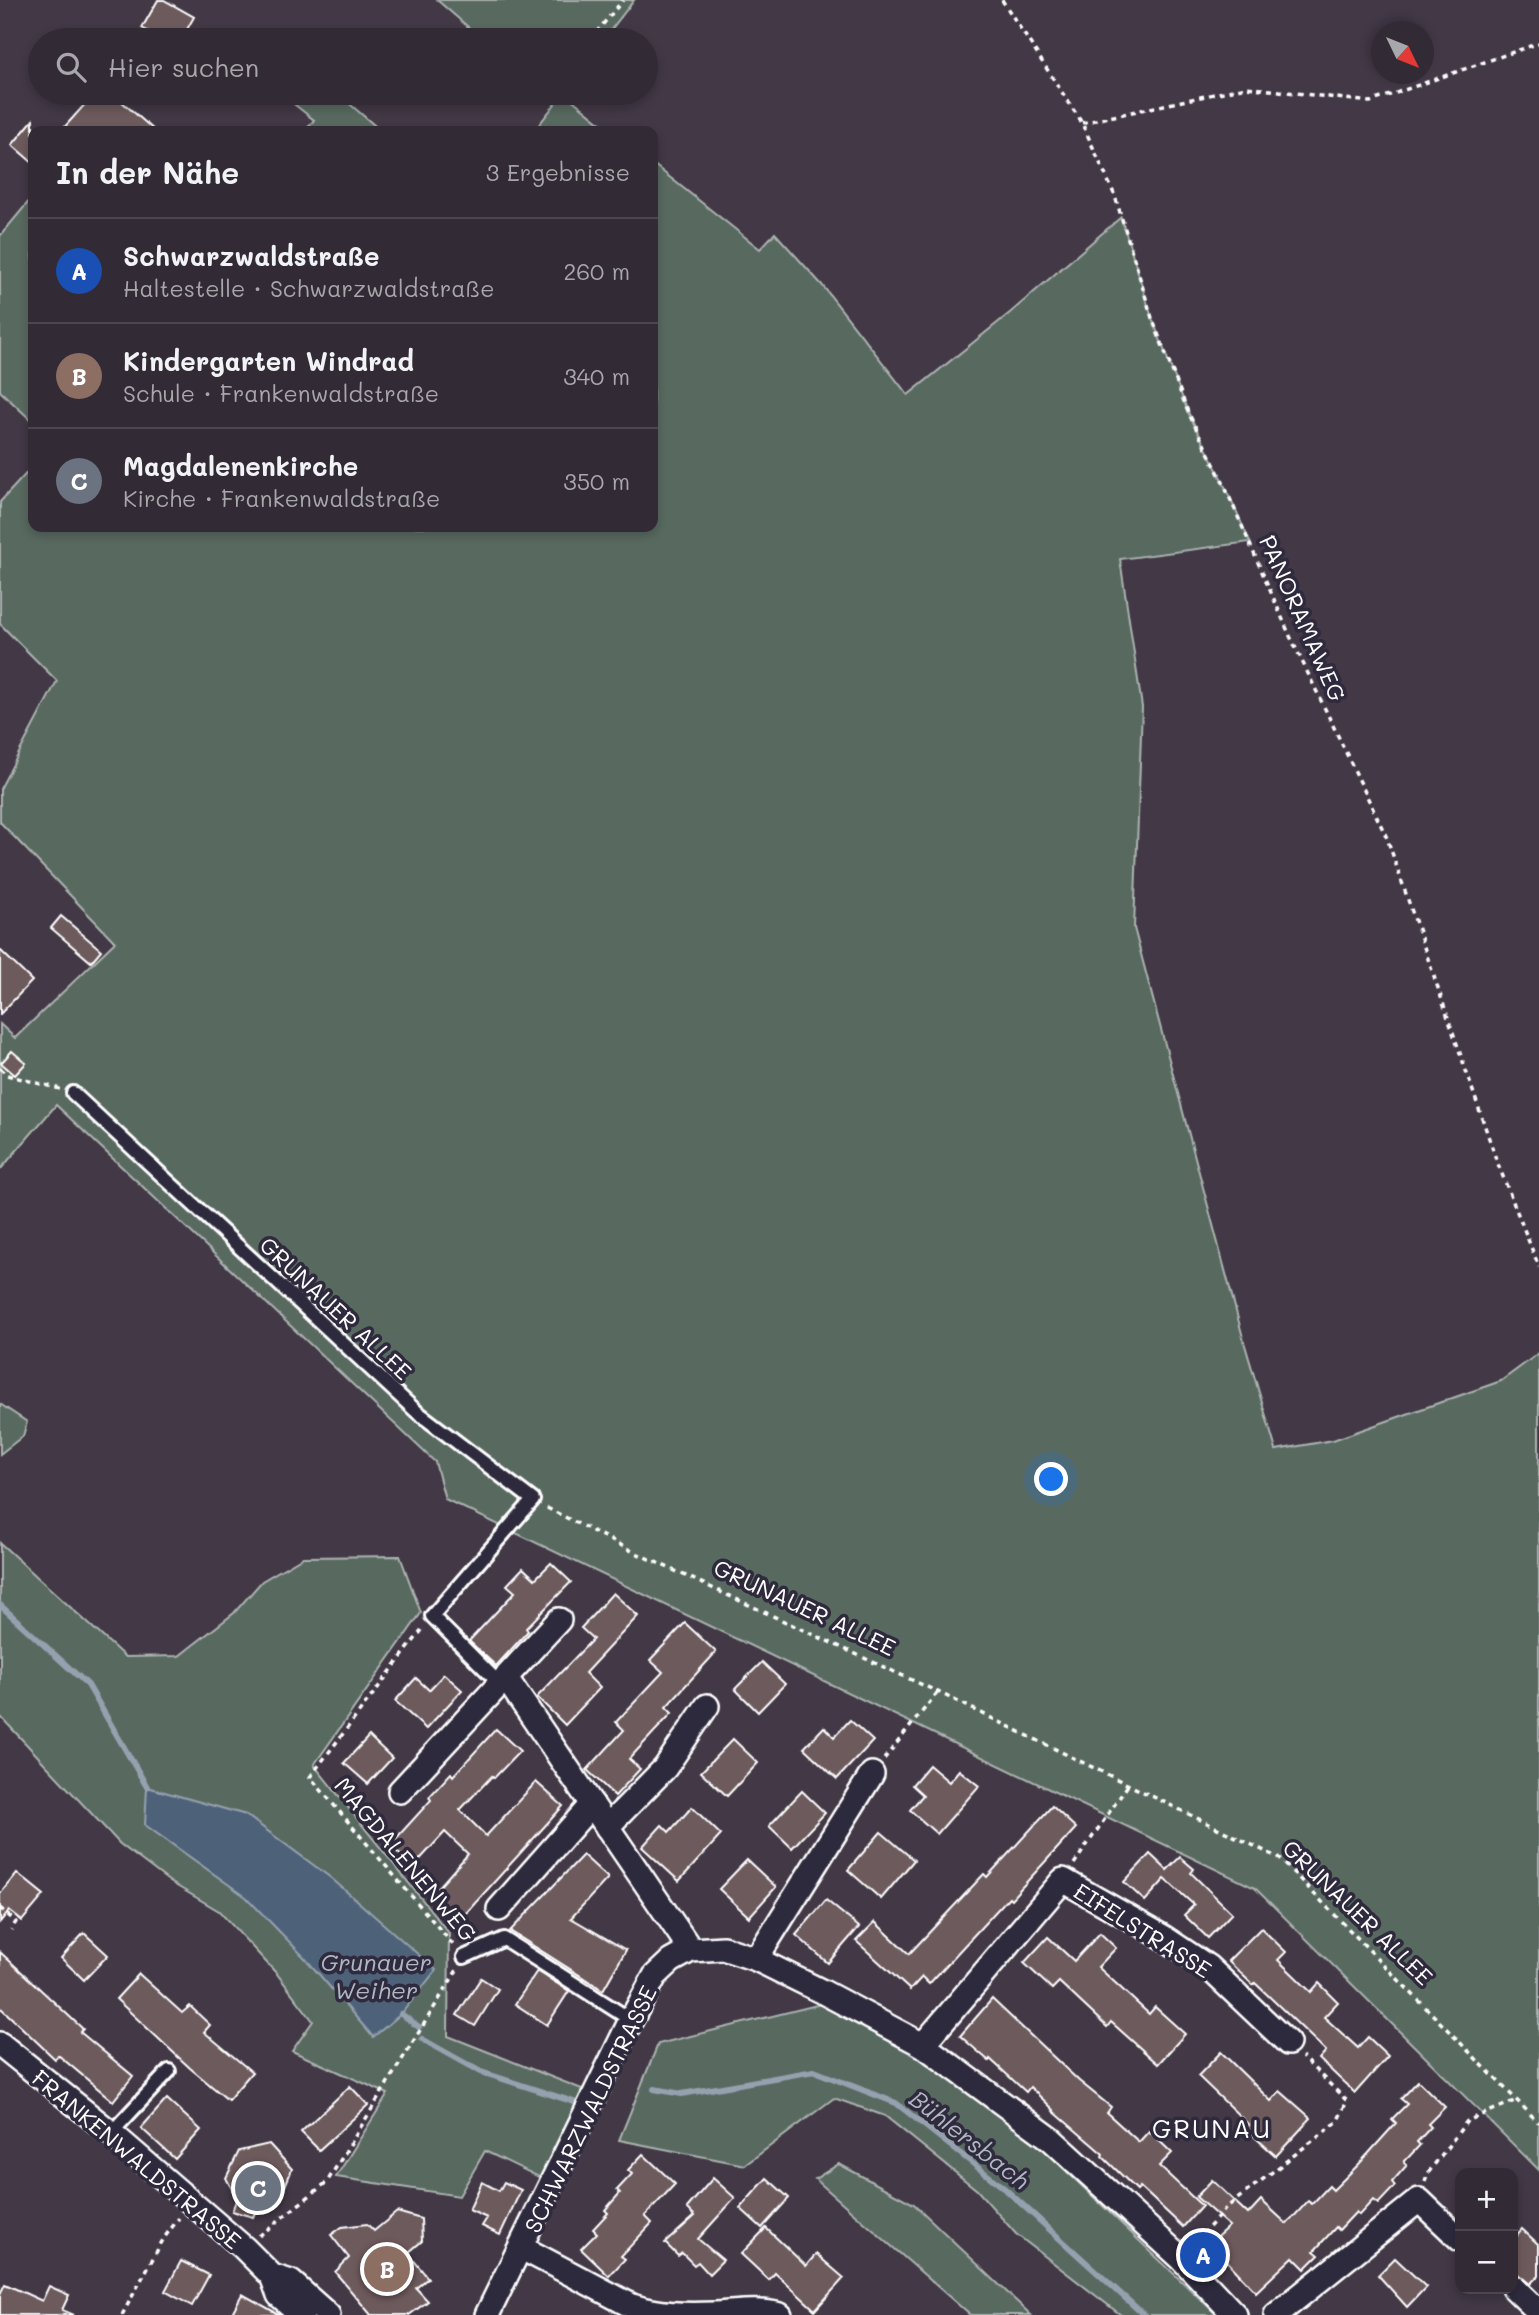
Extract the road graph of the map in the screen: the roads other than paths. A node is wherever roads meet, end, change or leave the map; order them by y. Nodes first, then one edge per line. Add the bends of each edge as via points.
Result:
1 (73, 1093) road end
2 (559, 1620) dead end
3 (503, 1681) junction
4 (707, 1706) dead end
5 (872, 1774) road end
6 (400, 1791) dead end
7 (592, 1804) junction
8 (607, 1827) junction
9 (499, 1909) dead end
10 (691, 1950) junction
11 (464, 1957) road end
12 (756, 1959) junction
13 (631, 2020) junction
14 (1287, 2043) road end
15 (0, 2044) edge
16 (923, 2045) junction
17 (169, 2071) dead end
18 (111, 2133) junction
19 (1455, 2234) edge
20 (522, 2248) junction
21 (272, 2276) junction
22 (1518, 2292) edge
23 (1539, 2312) edge
24 (302, 2315) edge
25 (328, 2315) edge
26 (488, 2315) edge
27 (712, 2315) edge
28 (780, 2315) edge
29 (1234, 2315) edge
30 (1276, 2315) edge

1 - 3 lane, GRUNAUER ALLEE via 416,1411 533,1500 432,1616
2 - 3 street
3 - 6 street
3 - 7 street
4 - 8 street via 665,1769
5 - 12 street
7 - 8 street
7 - 9 street
8 - 10 street
10 - 12 street via 723,1948
10 - 13 street, SCHWARZWALDSTRASSE via 655,1976
11 - 13 lane via 504,1939
12 - 16 street
13 - 20 street, SCHWARZWALDSTRASSE
14 - 16 street, EIFELSTRASSE via 1208,1967 1063,1880
15 - 18 street, FRANKENWALDSTRASSE
16 - 29 street via 1051,2138 1182,2259
17 - 18 lane
18 - 21 street, FRANKENWALDSTRASSE
19 - 30 street via 1419,2200
20 - 26 street, SCHWARZWALDSTRASSE
20 - 27 street via 650,2313
21 - 24 street, FRANKENWALDSTRASSE via 279,2295
21 - 25 street, FRANKENWALDSTRASSE via 291,2282
22 - 23 street
27 - 28 street via 764,2311

